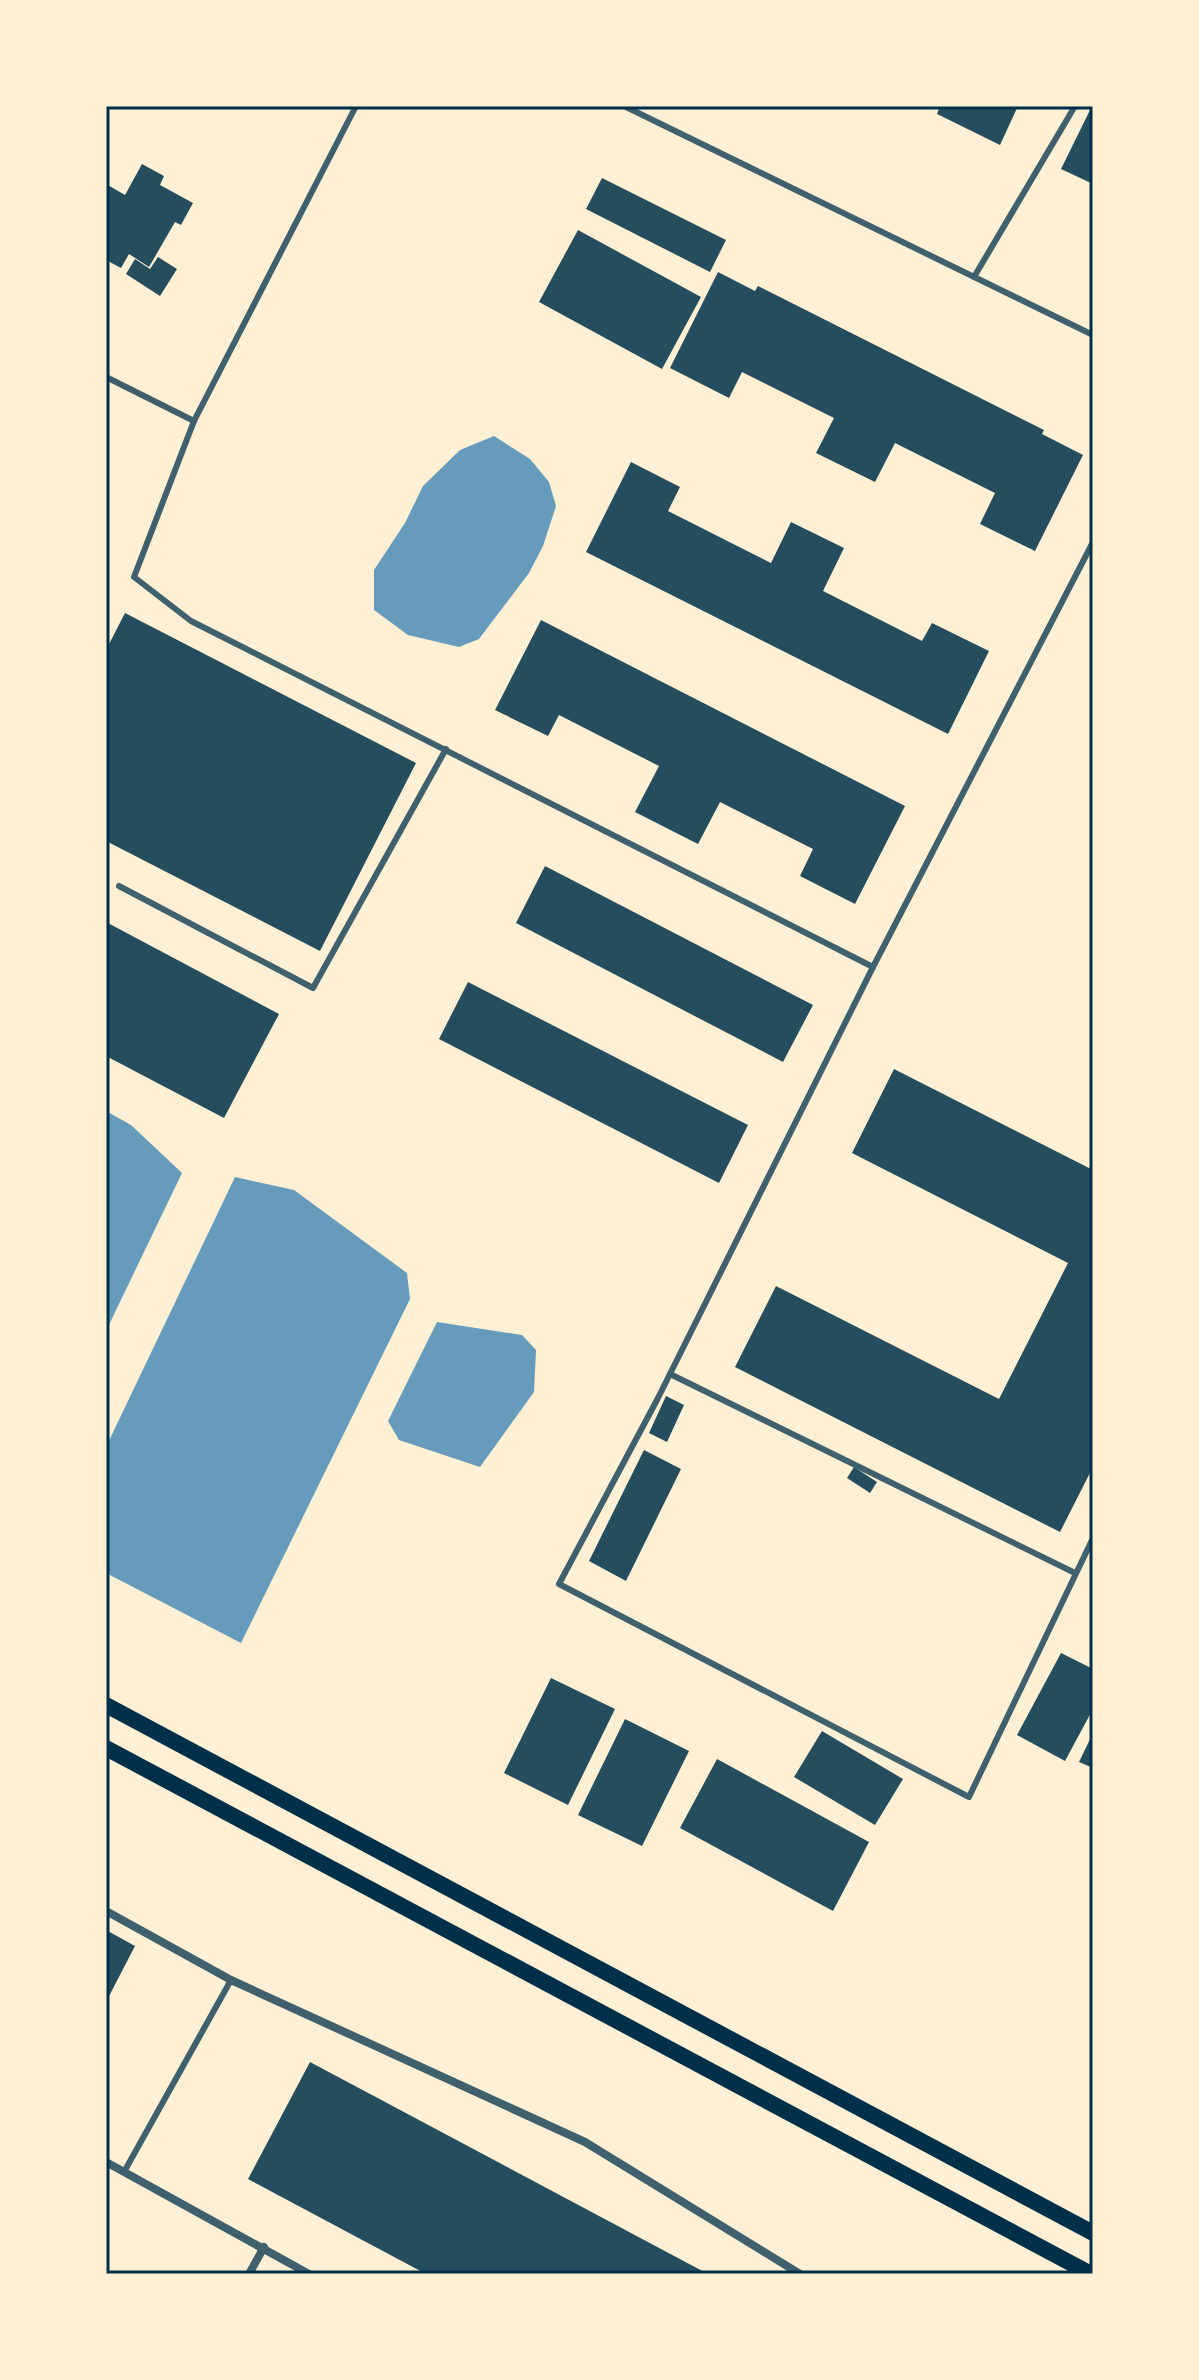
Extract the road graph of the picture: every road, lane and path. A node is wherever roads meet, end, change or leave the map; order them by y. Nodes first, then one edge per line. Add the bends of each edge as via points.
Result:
1 (356, 106) edge
2 (624, 106) edge
3 (1075, 106) edge
4 (974, 277) junction
5 (1093, 335) edge
6 (106, 377) edge
7 (194, 421) junction
8 (1093, 542) edge
9 (446, 749) junction
10 (119, 886) dead end
11 (873, 967) junction
12 (670, 1374) junction
13 (1093, 1538) edge
14 (1075, 1573) junction
15 (106, 1705) edge
16 (106, 1748) edge
17 (106, 1911) edge
18 (231, 1980) junction
19 (106, 2162) edge
20 (124, 2172) junction
21 (1093, 2233) edge
22 (264, 2247) junction
23 (249, 2274) edge
24 (309, 2274) edge
25 (800, 2274) edge
26 (1091, 2274) edge

1 - 7 lane
2 - 4 lane
3 - 4 lane
4 - 5 lane
6 - 7 lane
7 - 9 lane via 134,577 191,621
8 - 11 lane
9 - 10 lane via 313,988
9 - 11 lane
11 - 12 lane
12 - 14 lane
12 - 14 lane via 559,1584 969,1797
13 - 14 lane
15 - 21 main road
16 - 26 main road
17 - 18 street
18 - 20 lane
18 - 25 street via 585,2142
19 - 20 street
20 - 22 street
22 - 23 street
22 - 24 street

